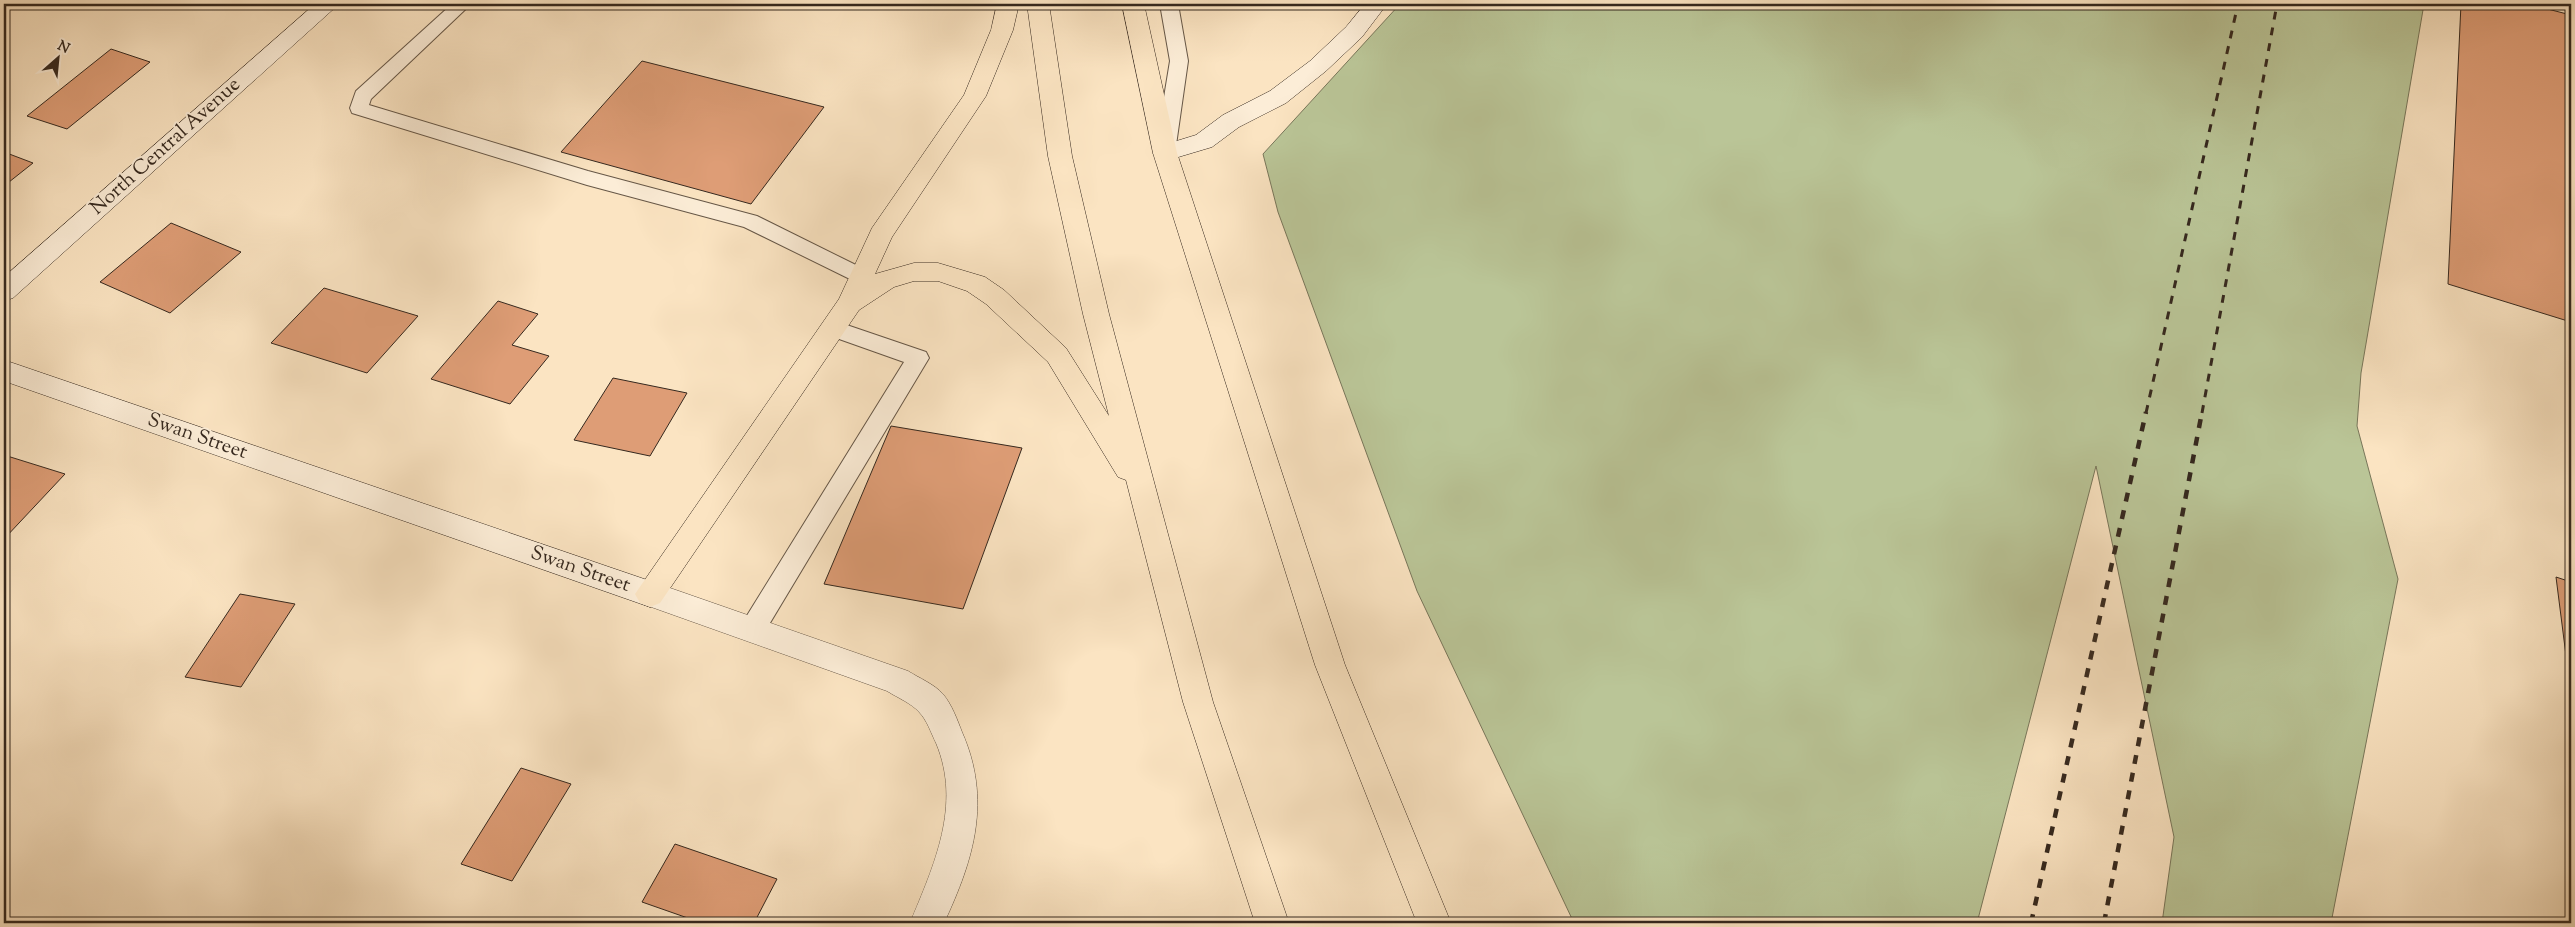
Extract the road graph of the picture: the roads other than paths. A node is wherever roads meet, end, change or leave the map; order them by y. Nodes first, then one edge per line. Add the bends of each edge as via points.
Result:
1 (328, 4) edge
2 (462, 4) edge
3 (1008, 4) edge
4 (1038, 4) edge
5 (1132, 4) edge
6 (1169, 4) edge
7 (1376, 4) edge
8 (1165, 152) junction
9 (861, 276) junction
10 (4, 291) edge
11 (850, 303) junction
12 (832, 328) junction
13 (4, 370) edge
14 (1143, 493) junction
15 (650, 594) junction
16 (752, 630) junction
17 (927, 923) edge
18 (1272, 923) edge
19 (1434, 923) edge

1 - 10 street, North Central Avenue
2 - 9 lane via 363,96 359,108 587,178 750,221
3 - 9 highway via 1002,30 975,96 881,234
4 - 14 highway via 1060,156 1096,314
5 - 8 highway
6 - 8 lane via 1179,61
7 - 8 street via 1354,32 1278,97 1230,121 1204,141
8 - 19 highway via 1330,665
9 - 11 highway
11 - 12 highway
11 - 14 highway via 886,280 914,272 938,272 976,284 995,297 1057,355
12 - 15 highway
12 - 16 lane via 918,358
13 - 15 street, Swan Street
14 - 18 highway via 1198,702
15 - 16 street, Swan Street
16 - 17 street, Swan Street via 898,681 932,704 955,746 964,794 959,845 940,898

